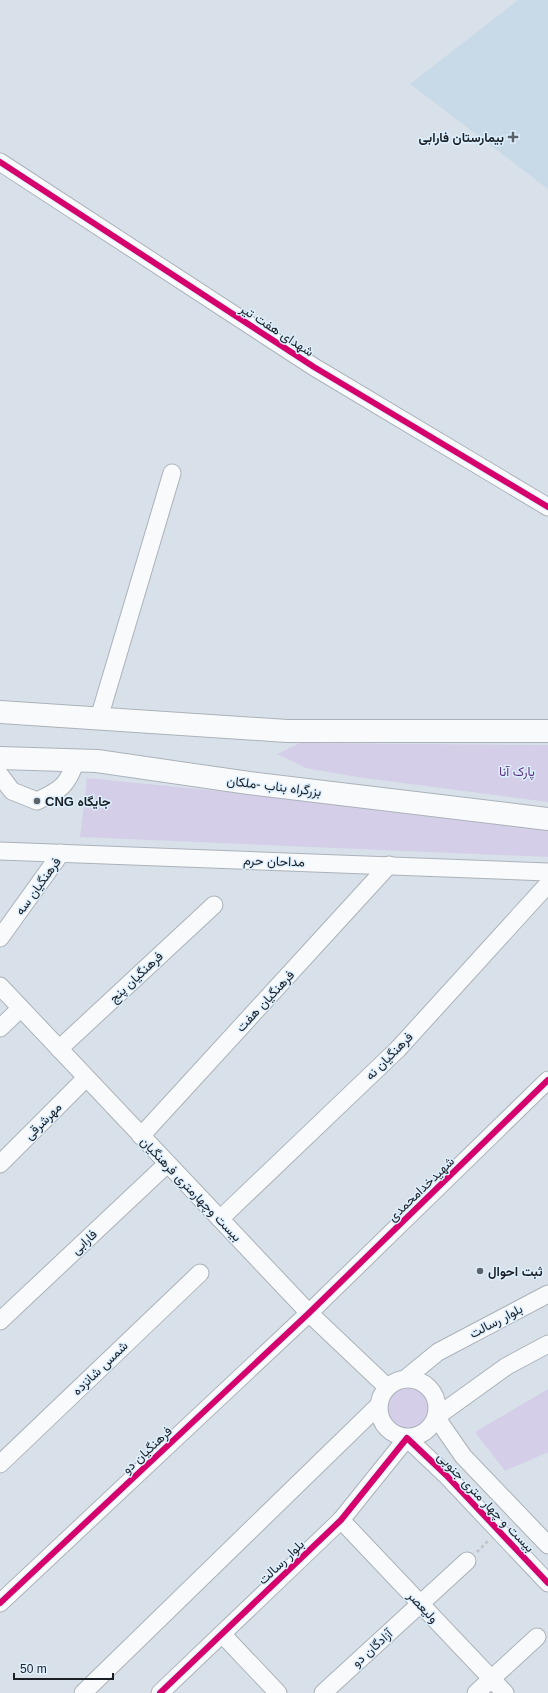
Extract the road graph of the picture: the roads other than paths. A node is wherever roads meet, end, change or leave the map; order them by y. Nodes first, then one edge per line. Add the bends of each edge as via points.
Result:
1 (0, 162) edge
2 (172, 473) dead end
3 (548, 507) edge
4 (0, 712) edge
5 (98, 718) junction
6 (548, 731) edge
7 (0, 758) edge
8 (76, 760) junction
9 (0, 775) edge
10 (548, 819) edge
11 (0, 852) edge
12 (61, 853) junction
13 (389, 865) junction
14 (548, 872) edge
15 (548, 884) edge
16 (214, 905) dead end
17 (0, 938) edge
18 (0, 986) edge
19 (21, 1008) junction
20 (0, 1028) edge
21 (59, 1049) junction
22 (86, 1078) junction
23 (548, 1080) edge
24 (141, 1136) junction
25 (0, 1164) edge
26 (168, 1164) junction
27 (220, 1219) junction
28 (200, 1273) dead end
29 (548, 1294) edge
30 (309, 1312) junction
31 (0, 1321) edge
32 (548, 1344) edge
33 (405, 1379) junction
34 (387, 1387) junction
35 (379, 1405) junction
36 (436, 1417) junction
37 (407, 1438) junction
38 (0, 1464) edge
39 (341, 1520) junction
40 (548, 1545) edge
41 (467, 1561) road end
42 (548, 1583) edge
43 (0, 1603) edge
44 (421, 1604) junction
45 (222, 1634) junction
46 (537, 1637) dead end
47 (492, 1679) junction
48 (83, 1693) edge
49 (160, 1693) edge
50 (278, 1693) edge
51 (323, 1693) edge
52 (476, 1693) edge
53 (505, 1693) edge

1 - 3 street, شهدای هفت تیر via 314,367
2 - 5 street
4 - 5 highway
5 - 6 highway via 287,731
7 - 8 highway, بزرگراه بناب -ملکان
8 - 9 street via 66,783 56,793 37,801 12,791
8 - 10 highway, بزرگراه بناب -ملکان
11 - 12 street, مداحان حرم
12 - 13 street, مداحان حرم
12 - 17 street, فرهنگیان سه
13 - 14 street, مداحان حرم
13 - 24 street, فرهنگیان هفت
15 - 27 street, فرهنگیان نه via 398,1049
16 - 21 street, فرهنگیان پنج
18 - 19 street, بیست وچهارمتری فرهنگیان
19 - 20 street
19 - 21 street, بیست وچهارمتری فرهنگیان
21 - 22 street, بیست وچهارمتری فرهنگیان
22 - 24 street, بیست وچهارمتری فرهنگیان
22 - 25 street, مهرشرقی
23 - 30 street, شهیدخدامحمدی
24 - 26 street, بیست وچهارمتری فرهنگیان
26 - 27 street, بیست وچهارمتری فرهنگیان
26 - 31 street, فارابی
27 - 30 street, بیست وچهارمتری فرهنگیان
28 - 38 street, شمس شانزده
29 - 33 street, بلوار رسالت via 438,1352
30 - 34 street, بیست وچهارمتری فرهنگیان
30 - 43 street, فرهنگیان دو
32 - 36 street via 507,1366
33 - 34 street
33 - 36 street via 415,1379 431,1390 437,1403
34 - 35 street
35 - 37 street via 379,1415 383,1424 389,1431
35 - 48 street
36 - 37 street via 432,1426 425,1432
36 - 40 street, بیست و چهار متری جنوبی via 463,1456
37 - 39 street, بلوار رسالت
37 - 42 street, بیست و چهار متری جنوبی
39 - 44 street, ولیعصر
39 - 45 street, بلوار رسالت
41 - 44 street, آزادگان دو
44 - 47 street, ولیعصر
44 - 51 street, آزادگان دو
45 - 49 street, بلوار رسالت
45 - 50 street
46 - 47 street
47 - 52 street
47 - 53 street, ولیعصر

